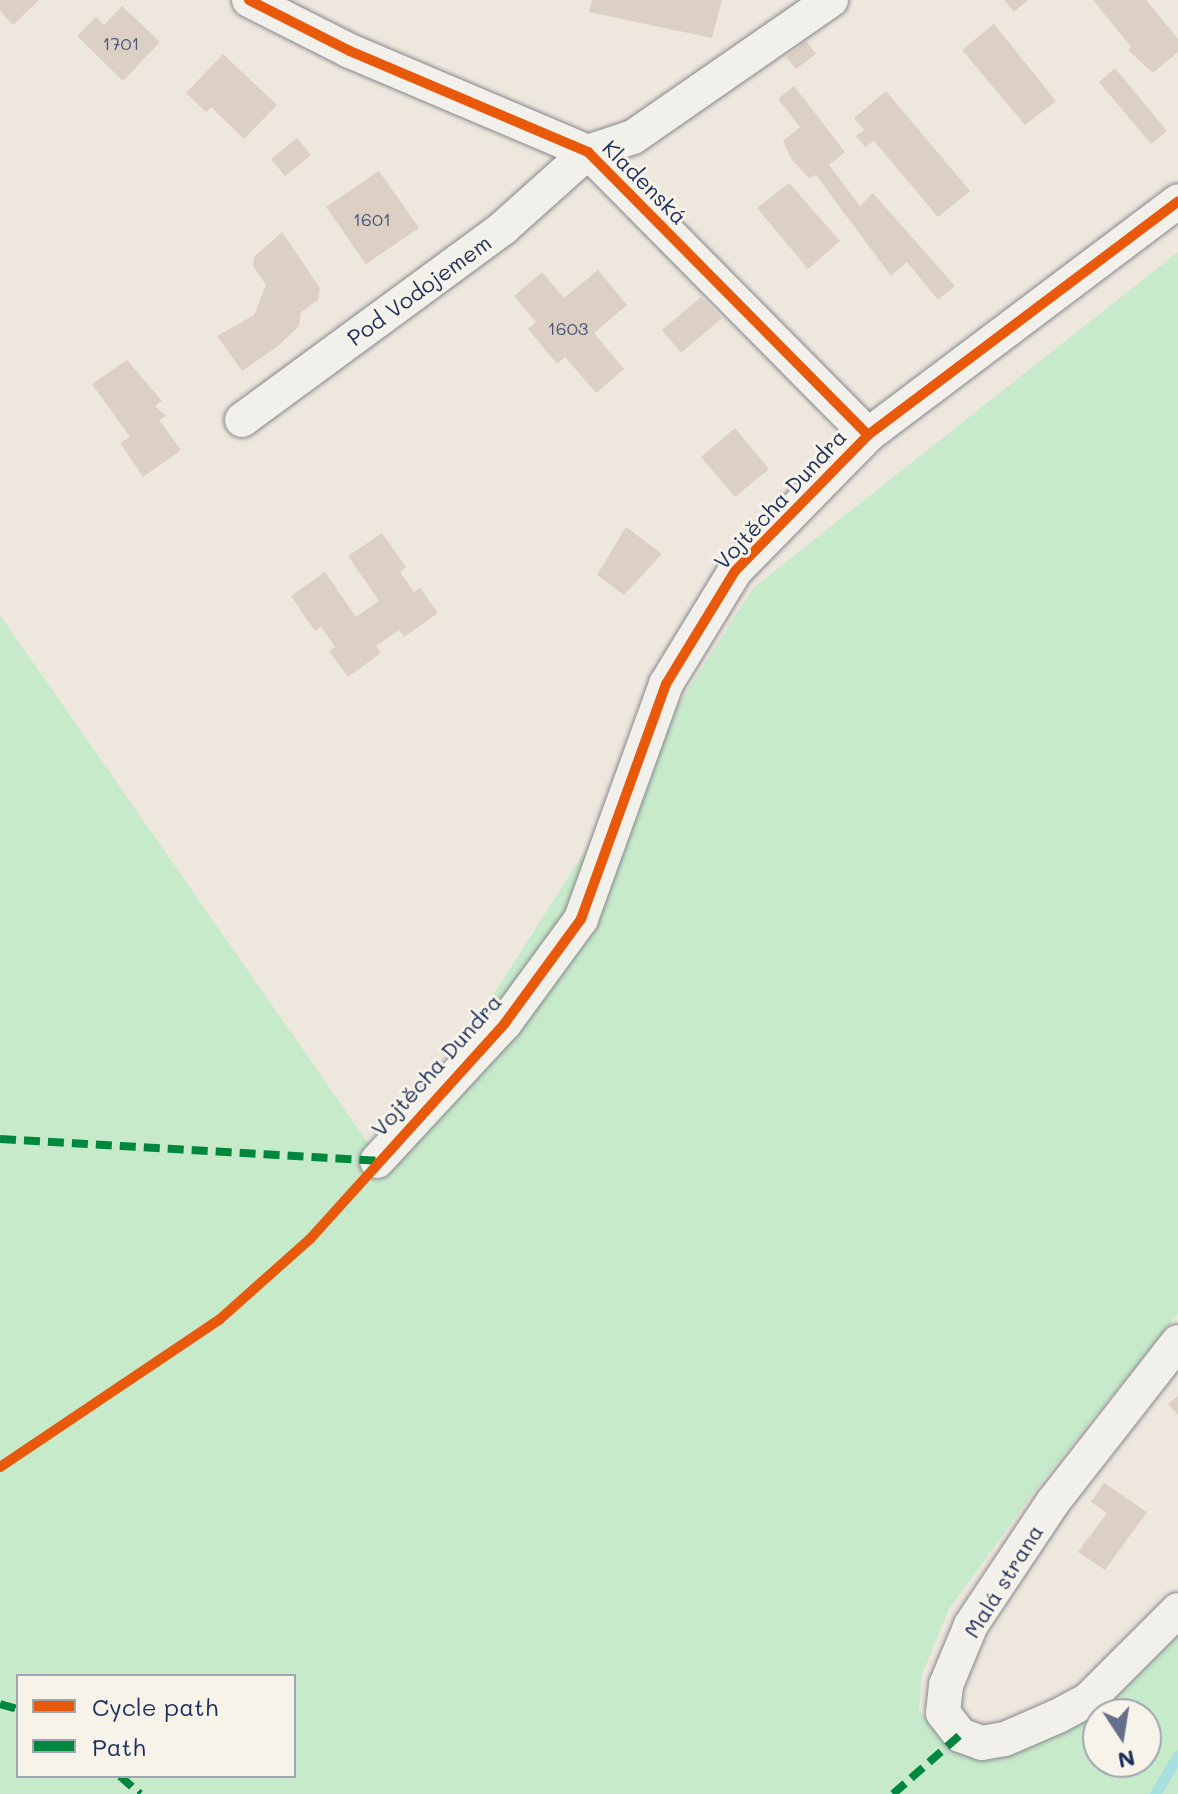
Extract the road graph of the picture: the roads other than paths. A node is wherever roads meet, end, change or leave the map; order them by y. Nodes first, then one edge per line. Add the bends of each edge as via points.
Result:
1 (249, 0) edge
2 (831, 0) edge
3 (588, 152) junction
4 (1178, 201) edge
5 (242, 420) dead end
6 (868, 435) junction
7 (377, 1161) dead end
8 (1178, 1342) edge
9 (1178, 1610) edge

1 - 3 street, Kladenská via 350,51
2 - 3 street via 633,137
3 - 5 street, Pod Vodojemem via 503,228
3 - 6 street, Kladenská
4 - 6 street, Vojtěcha Dundra
6 - 7 street, Vojtěcha Dundra via 735,571 666,684 581,919 505,1023
8 - 9 street, Malá strana via 1053,1502 971,1625 946,1685 943,1713 960,1735 982,1743 1058,1716 1088,1700

